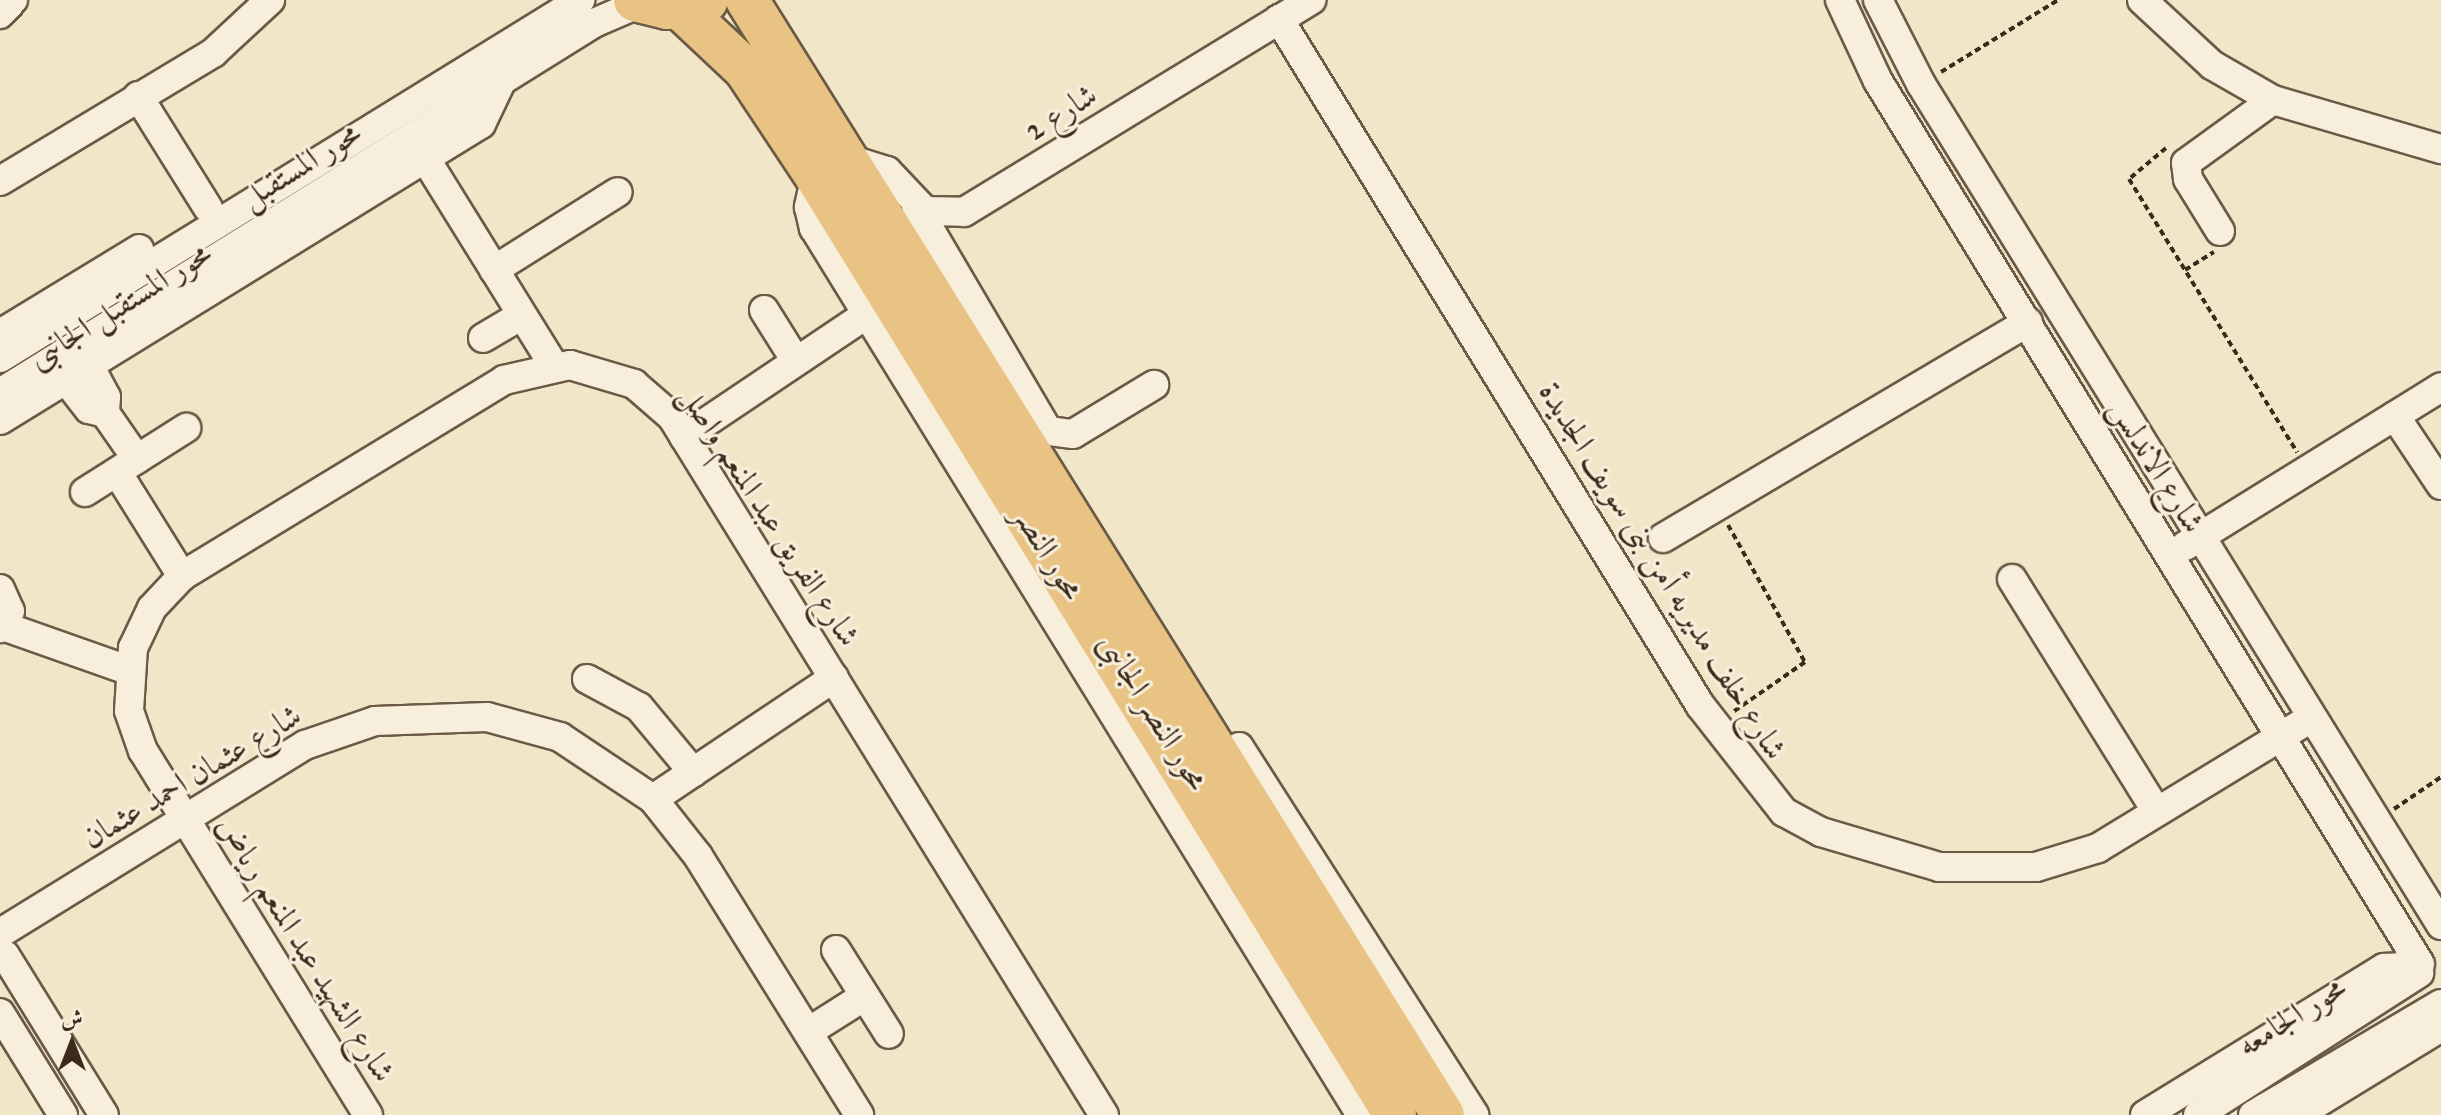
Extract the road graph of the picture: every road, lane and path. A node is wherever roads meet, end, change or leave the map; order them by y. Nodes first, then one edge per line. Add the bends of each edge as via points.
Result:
1 (13, 0) edge
2 (580, 0) edge
3 (747, 0) edge
4 (1311, 0) edge
5 (1840, 0) edge
6 (1878, 0) edge
7 (2058, 0) edge
8 (2142, 0) edge
9 (263, 2) edge
10 (666, 3) edge
11 (0, 14) edge
12 (1279, 19) junction
13 (769, 35) junction
14 (734, 56) junction
15 (492, 72) junction
16 (1921, 84) junction
17 (138, 96) junction
18 (2273, 100) junction
19 (2181, 139) dead end
20 (2441, 149) edge
21 (425, 158) junction
22 (832, 168) junction
23 (0, 181) edge
24 (618, 192) dead end
25 (241, 198) junction
26 (916, 206) junction
27 (208, 208) junction
28 (2220, 231) dead end
29 (494, 270) junction
30 (764, 310) dead end
31 (867, 314) junction
32 (522, 315) junction
33 (2028, 322) junction
34 (0, 334) edge
35 (483, 338) dead end
36 (0, 358) edge
37 (796, 361) junction
38 (554, 366) junction
39 (77, 372) junction
40 (1154, 385) dead end
41 (2441, 387) edge
42 (0, 393) edge
43 (2395, 416) junction
44 (0, 420) edge
45 (186, 428) dead end
46 (684, 437) junction
47 (127, 465) junction
48 (2308, 470) junction
49 (2441, 485) edge
50 (85, 492) dead end
51 (1717, 506) junction
52 (2200, 537) junction
53 (1663, 538) dead end
54 (2171, 555) junction
55 (182, 576) junction
56 (2012, 579) dead end
57 (0, 589) edge
58 (1, 627) edge
59 (128, 670) junction
60 (834, 678) junction
61 (587, 679) dead end
62 (1700, 705) junction
63 (2311, 718) junction
64 (2283, 735) junction
65 (1207, 749) junction
66 (693, 772) junction
67 (2441, 777) edge
68 (653, 799) junction
69 (2157, 812) junction
70 (185, 819) junction
71 (2375, 821) junction
72 (2441, 925) edge
73 (2441, 943) edge
74 (2, 945) edge
75 (836, 950) dead end
76 (2419, 968) junction
77 (865, 996) junction
78 (2441, 1004) edge
79 (0, 1013) edge
80 (2441, 1027) edge
81 (808, 1032) junction
82 (889, 1034) dead end
83 (2259, 1112) edge
84 (63, 1115) edge
85 (104, 1115) edge
86 (368, 1115) edge
87 (859, 1115) edge
88 (1104, 1115) edge
89 (1361, 1115) edge
90 (1395, 1115) edge
91 (1443, 1115) edge
92 (1474, 1115) edge
93 (2145, 1115) edge
94 (2198, 1115) edge

1 - 11 street
2 - 15 street, محور المستقبل
3 - 13 highway, محور النصر
4 - 12 street, شارع 2
5 - 33 street, شارع الاندلس via 1878,81
6 - 16 street, شارع الاندلس
7 - 16 path
8 - 18 street via 2212,65
9 - 17 street via 213,53
10 - 14 highway, محور النصر
10 - 15 street, محور المستقبل
12 - 26 street, شارع 2 via 964,212 944,215
12 - 62 street, شارع خلف مديريه أمن بنى سويف الجديدة
13 - 14 highway
13 - 22 highway, محور النصر
14 - 22 highway, محور النصر
15 - 21 street, محور المستقبل الجانبى via 486,120
15 - 25 street, محور المستقبل
15 - 42 street, محور المستقبل
16 - 52 street, شارع الاندلس
17 - 23 street
17 - 27 street
18 - 20 street
18 - 28 street via 2186,163 2188,179
19 - 48 path via 2129,179
21 - 29 street
21 - 39 street, محور المستقبل الجانبى
22 - 26 street via 887,171
22 - 31 street, محور النصر الجانبى via 811,221
22 - 65 highway, محور النصر
24 - 29 street
25 - 27 street, محور المستقبل الجانبى
25 - 36 street, محور المستقبل
26 - 40 street via 1048,431 1073,434
27 - 34 street, محور المستقبل الجانبى
29 - 32 street
30 - 37 street
31 - 37 street
31 - 89 street, محور النصر الجانبى
32 - 35 street
32 - 38 street
33 - 51 street
33 - 54 street, شارع الاندلس
37 - 46 street
38 - 46 street, شارع الفريق عبد المنعم واصل via 587,367 634,384
38 - 55 street, شارع الفريق عبد المنعم واصل via 504,380
39 - 44 street, محور المستقبل الجانبى
39 - 47 street via 89,409 105,413
41 - 43 street
43 - 48 street
43 - 49 street
45 - 47 street
46 - 60 street, شارع الفريق عبد المنعم واصل
47 - 50 street
47 - 55 street
48 - 52 street
51 - 53 street
51 - 62 path via 1805,662 1730,714 1714,716
52 - 54 street
52 - 63 street, شارع الاندلس
54 - 64 street, شارع الاندلس
55 - 59 street, شارع الفريق عبد المنعم واصل via 146,618
56 - 69 street
57 - 58 street via 9,603
58 - 59 street
59 - 70 street, شارع الفريق عبد المنعم واصل via 135,731
60 - 66 street
60 - 88 street, شارع الفريق عبد المنعم واصل
61 - 66 street via 630,700
62 - 69 street, شارع خلف مديريه أمن بنى سويف الجديدة via 1784,812 1821,832 1939,867 1987,872 2057,863
63 - 64 street, شارع خلف مديريه أمن بنى سويف الجديدة
63 - 71 street, شارع الاندلس
64 - 69 street, شارع خلف مديريه أمن بنى سويف الجديدة
64 - 76 street, شارع الاندلس
65 - 90 highway, محور النصر
65 - 91 highway, محور النصر
65 - 92 street
66 - 68 street
67 - 71 path
68 - 70 street, شارع عثمان احمد عثمان via 560,737 487,717 412,715 305,745
68 - 81 street, شارع عثمان احمد عثمان via 698,856
70 - 74 street, شارع عثمان احمد عثمان
70 - 86 street, شارع الشهيد عبد المنعم رياض
71 - 72 street, شارع الاندلس
73 - 76 street, محور الجامعه
74 - 85 street
75 - 77 street
76 - 78 street, شارع الاندلس via 2424,992
76 - 93 street via 2384,968
76 - 94 street, محور الجامعه
77 - 81 street
77 - 82 street
78 - 83 street, محور الجامعه
79 - 84 street
80 - 83 street via 2317,1103
81 - 87 street, شارع عثمان احمد عثمان

